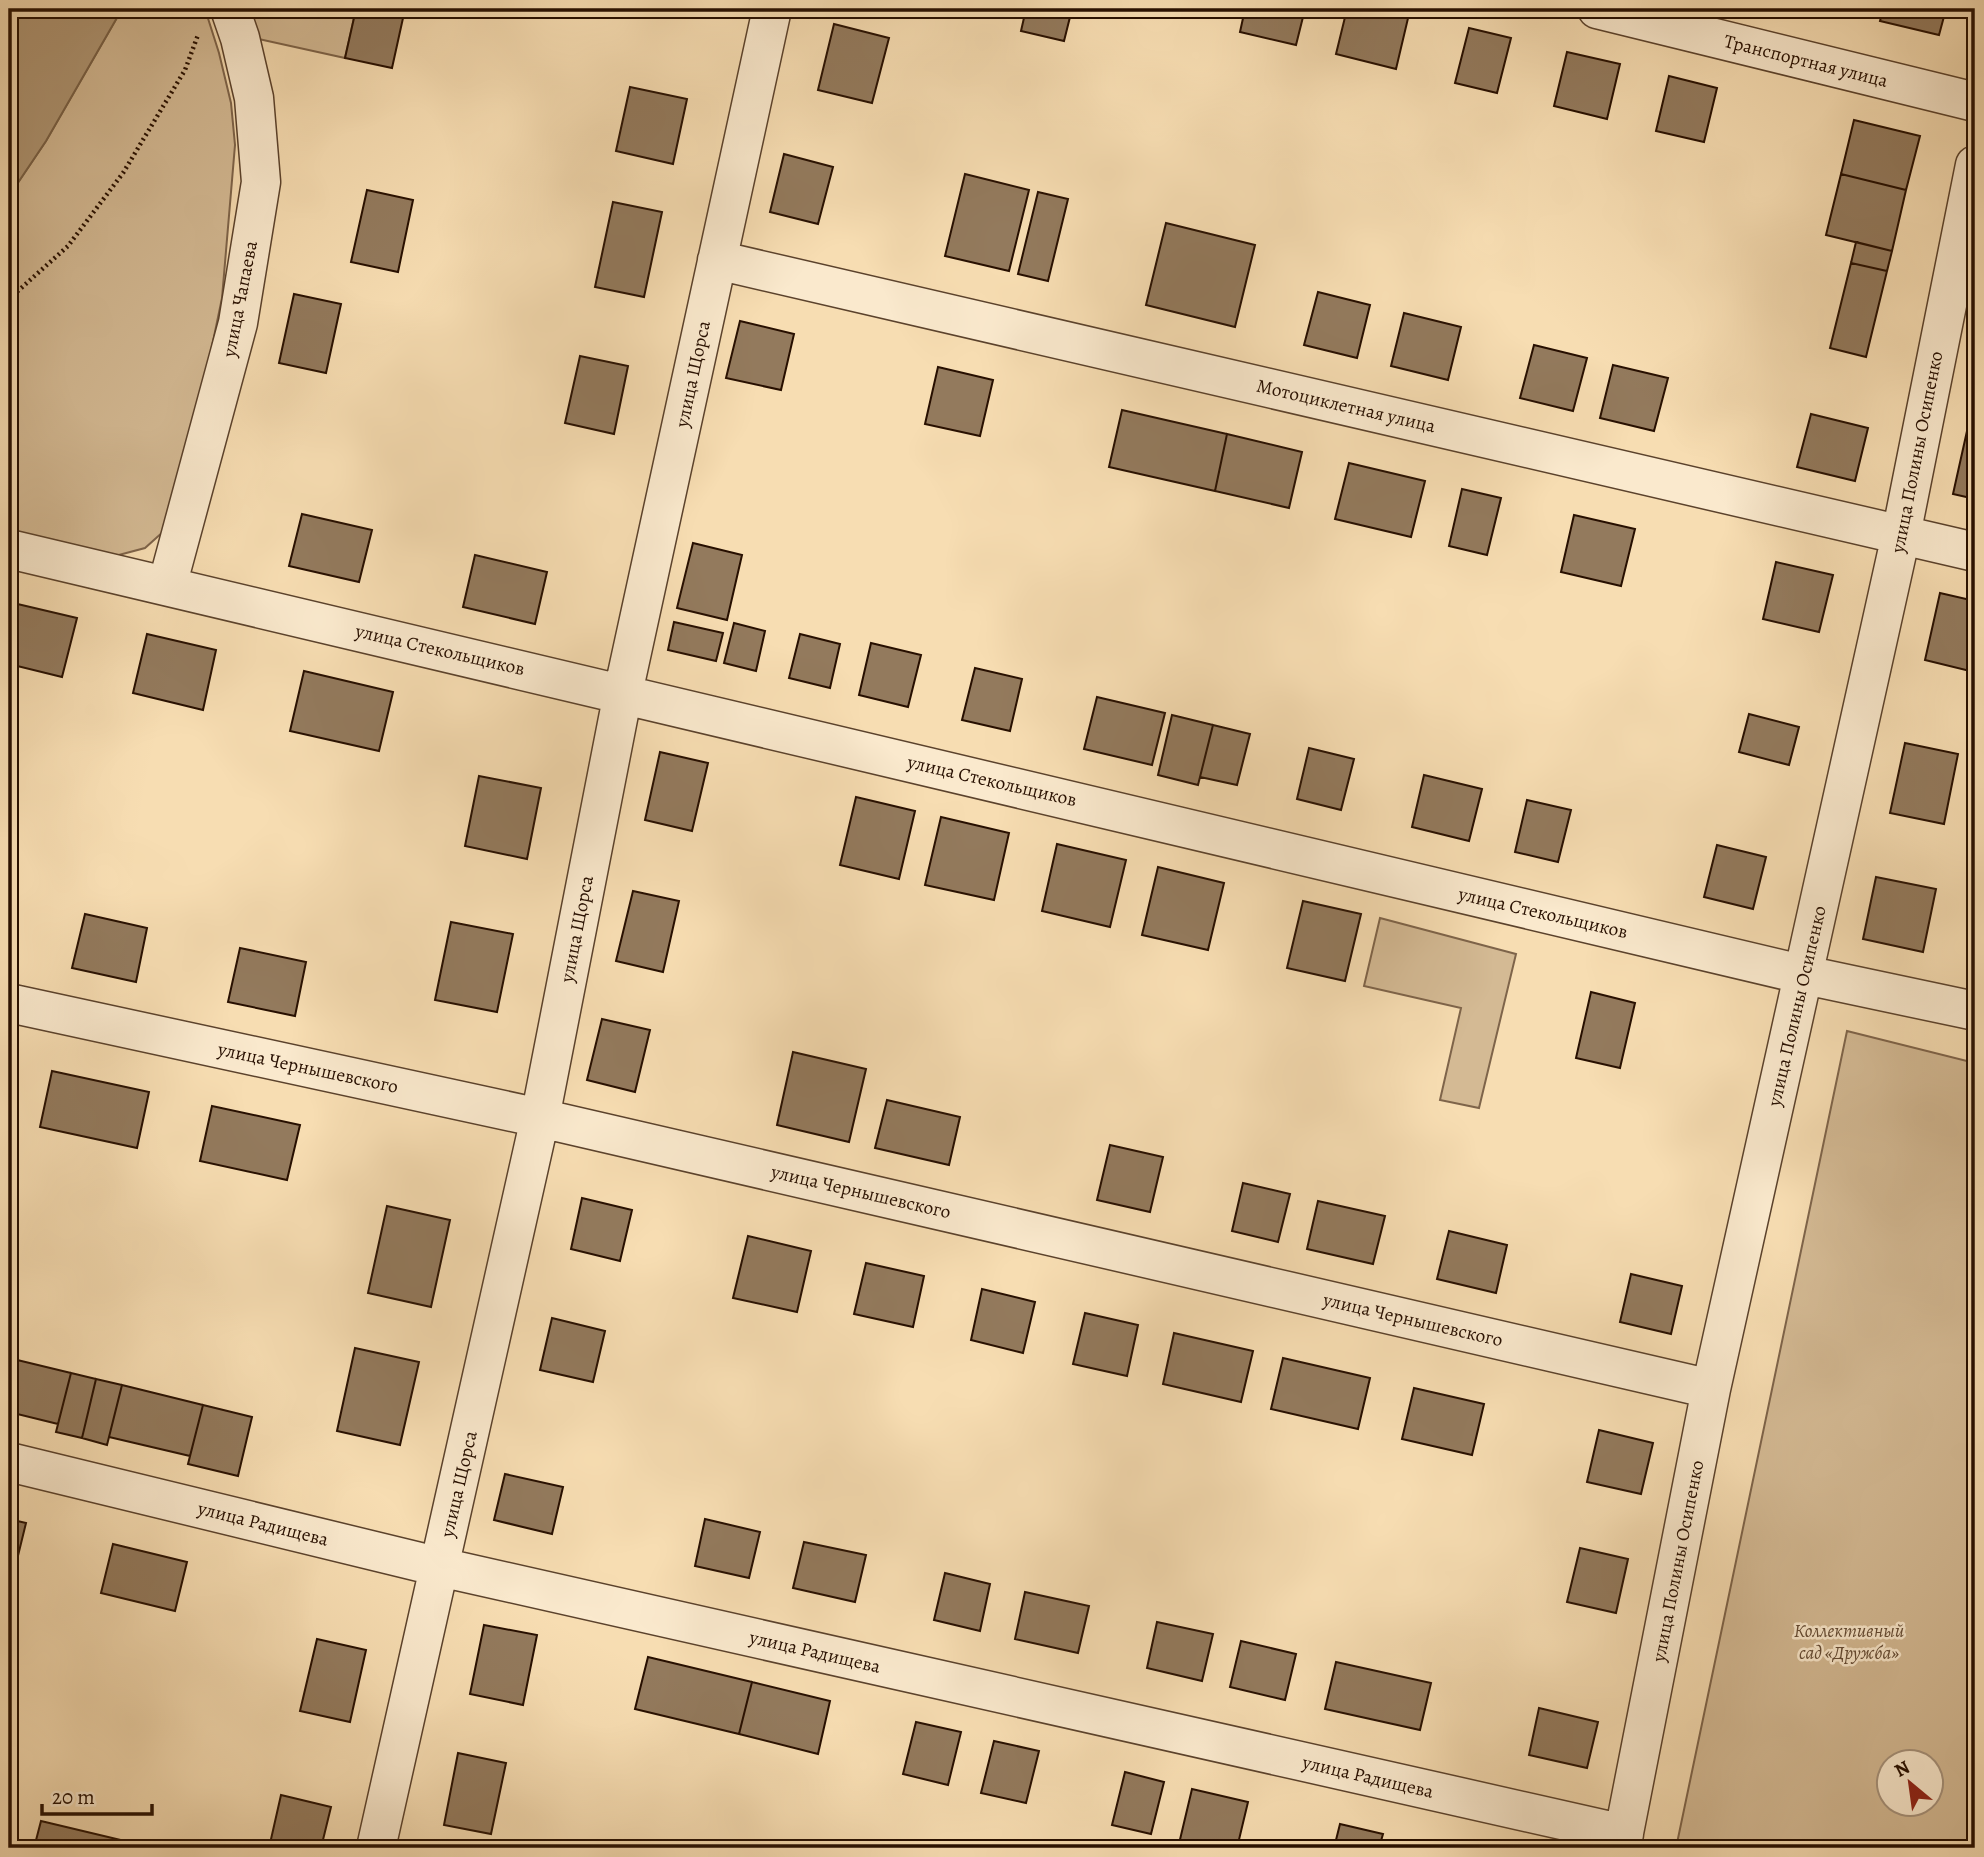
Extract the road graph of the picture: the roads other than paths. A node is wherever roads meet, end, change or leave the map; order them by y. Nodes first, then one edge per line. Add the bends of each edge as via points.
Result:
1 (230, 9) edge
2 (772, 9) edge
3 (1597, 9) edge
4 (1975, 102) edge
5 (1975, 165) edge
6 (718, 260) junction
7 (1901, 535) junction
8 (9, 549) edge
9 (1975, 552) edge
10 (167, 586) junction
11 (623, 693) junction
12 (1805, 975) junction
13 (9, 1003) edge
14 (1975, 1011) edge
15 (540, 1118) junction
16 (1711, 1389) junction
17 (9, 1462) edge
18 (440, 1567) junction
19 (1623, 1841) edge
20 (376, 1848) edge

1 - 10 street, улица Чапаева via 254,98 261,182 238,323
2 - 6 street, улица Щорса
3 - 4 street, Транспортная улица
5 - 7 street, улица Полины Осипенко
6 - 7 street, Мотоциклетная улица
6 - 11 street, улица Щорса
7 - 9 street, Мотоциклетная улица
7 - 12 street, улица Полины Осипенко
8 - 10 street, улица Стекольщиков
10 - 11 street, улица Стекольщиков
11 - 12 street, улица Стекольщиков
11 - 15 street, улица Щорса
12 - 14 street, улица Стекольщиков
12 - 16 street, улица Полины Осипенко
13 - 15 street, улица Чернышевского
15 - 16 street, улица Чернышевского
15 - 18 street, улица Щорса
16 - 19 street, улица Полины Осипенко
17 - 18 street, улица Радищева
18 - 19 street, улица Радищева
18 - 20 street, улица Щорса

